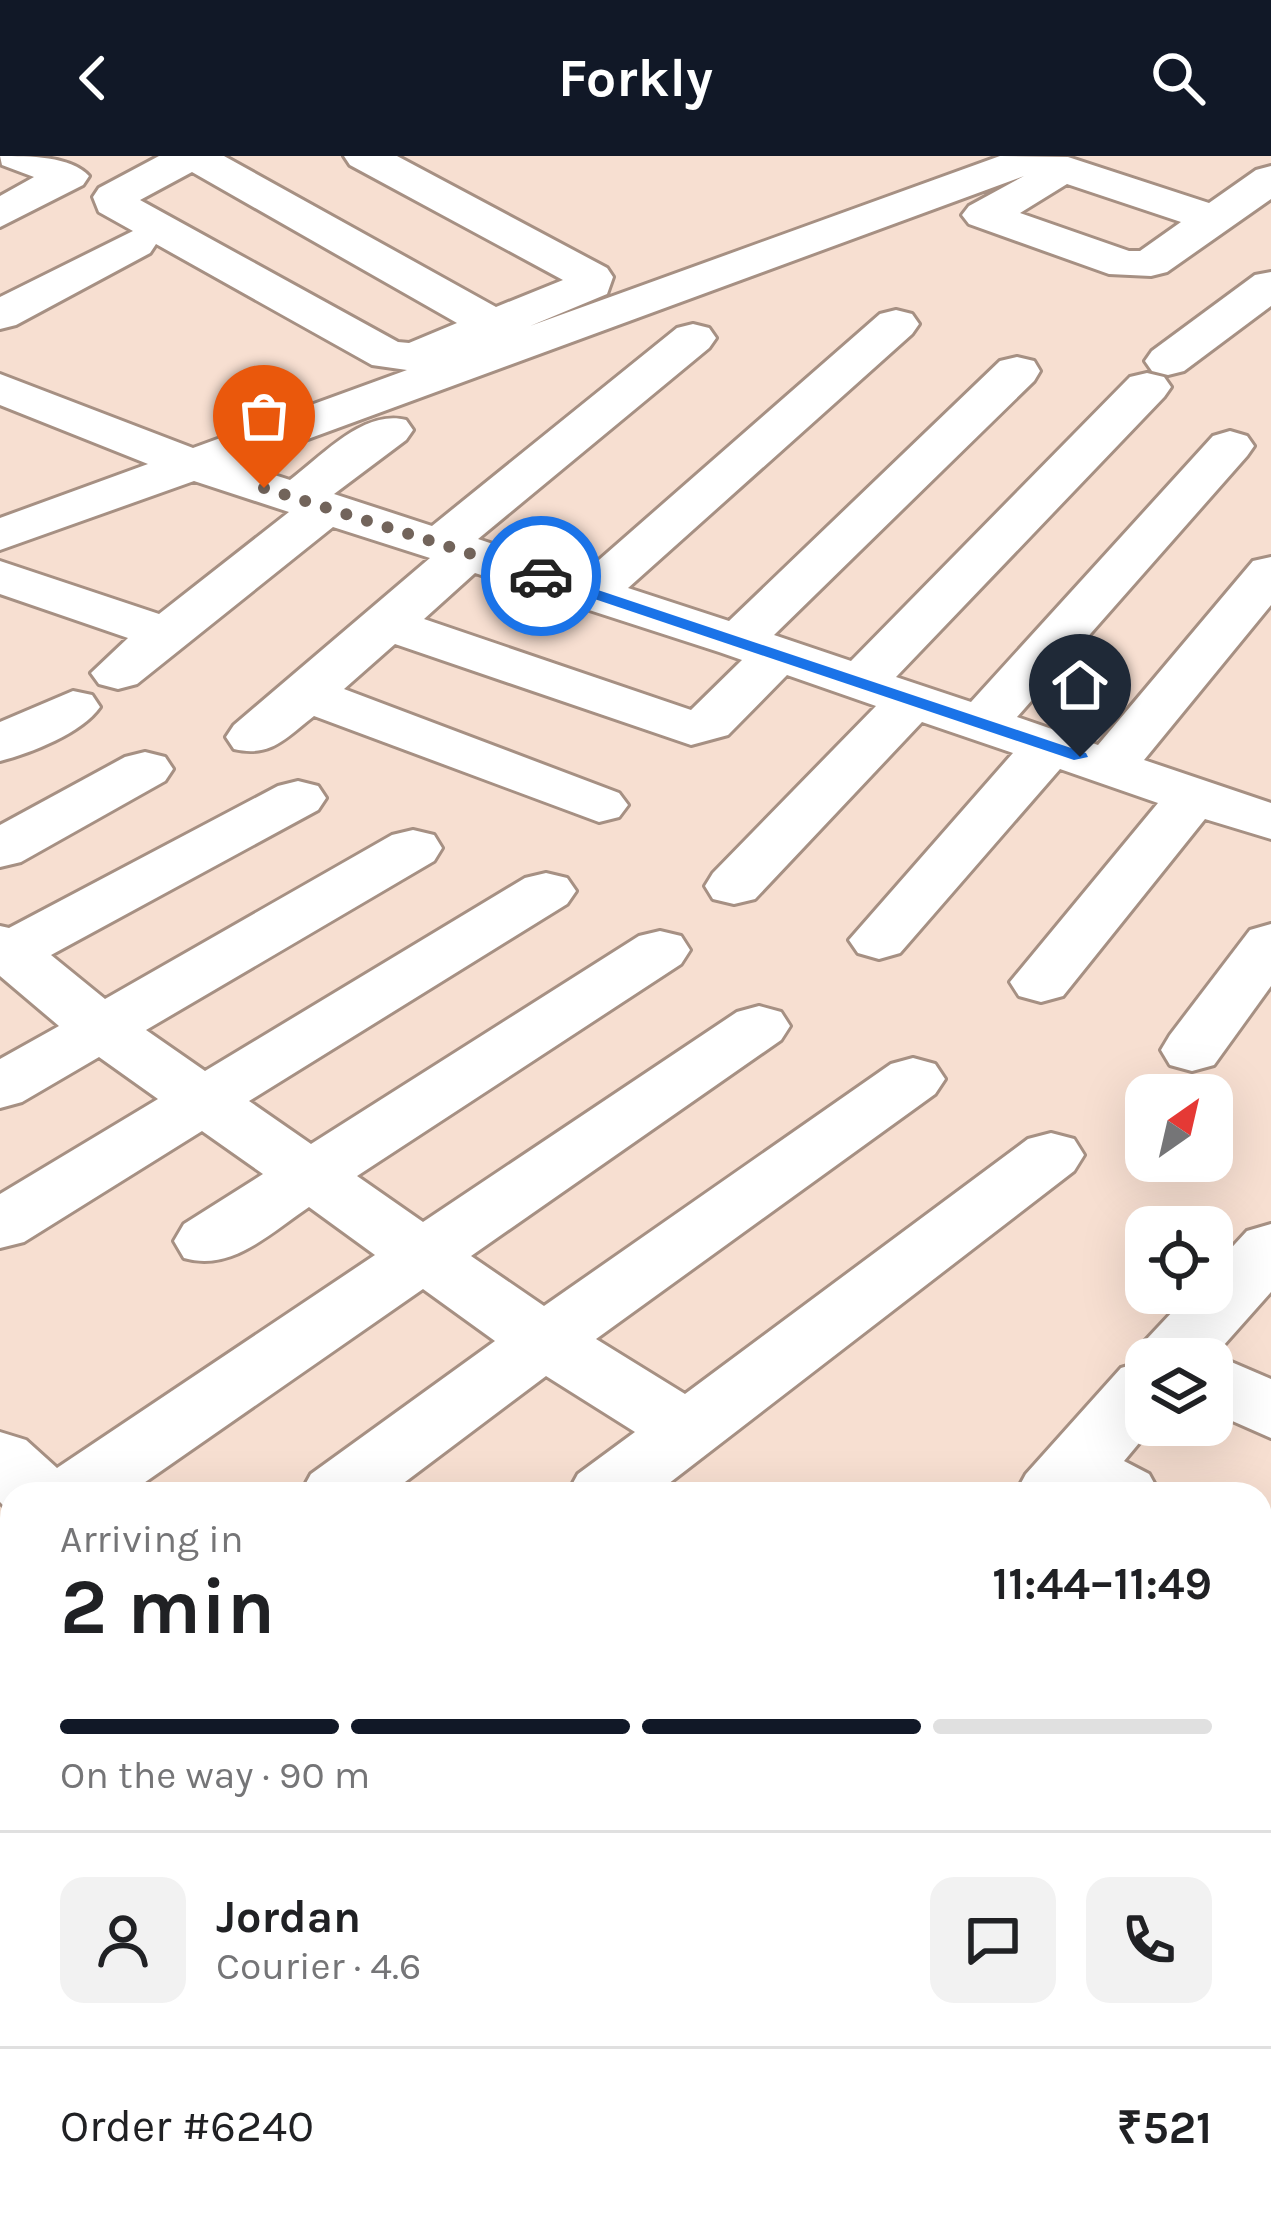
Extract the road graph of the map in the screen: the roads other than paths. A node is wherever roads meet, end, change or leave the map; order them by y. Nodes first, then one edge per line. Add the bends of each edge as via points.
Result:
1 (17, 156) edge
2 (192, 156) edge
3 (365, 156) edge
4 (1043, 160) edge
5 (1271, 179) edge
6 (392, 218) junction
7 (1215, 219) junction
8 (2, 240) edge
9 (134, 244) dead end
10 (248, 277) junction
11 (1271, 285) edge
12 (0, 315) edge
13 (896, 324) dead end
14 (511, 334) junction
15 (694, 338) dead end
16 (1017, 371) dead end
17 (0, 388) edge
18 (389, 430) dead end
19 (1230, 446) dead end
20 (190, 464) junction
21 (311, 503) junction
22 (0, 536) edge
23 (454, 548) junction
24 (1271, 572) edge
25 (0, 578) edge
26 (592, 593) junction
27 (388, 623) junction
28 (167, 634) junction
29 (758, 648) junction
30 (118, 673) dead end
31 (886, 691) junction
32 (308, 694) junction
33 (73, 707) dead end
34 (982, 723) junction
35 (254, 737) dead end
36 (0, 744) edge
37 (1049, 747) junction
38 (1110, 766) junction
39 (146, 769) dead end
40 (298, 798) dead end
41 (1245, 802) edge
42 (599, 805) dead end
43 (413, 848) dead end
44 (0, 849) edge
45 (734, 886) dead end
46 (546, 891) dead end
47 (879, 940) dead end
48 (1271, 943) edge
49 (3, 950) edge
50 (660, 950) dead end
51 (1041, 982) dead end
52 (759, 1026) dead end
53 (101, 1028) junction
54 (1192, 1050) dead end
55 (914, 1079) dead end
56 (0, 1087) edge
57 (203, 1097) junction
58 (1052, 1155) dead end
59 (310, 1175) junction
60 (0, 1225) edge
61 (208, 1241) dead end
62 (1269, 1253) edge
63 (426, 1256) junction
64 (1190, 1338) edge
65 (544, 1341) junction
66 (1233, 1391) edge
67 (1271, 1411) edge
68 (1125, 1420) edge
69 (688, 1430) junction
70 (0, 1459) edge
71 (25, 1482) edge
72 (92, 1482) edge
73 (353, 1482) edge
74 (620, 1482) edge
75 (1086, 1482) edge

1 - 8 street via 68,176
2 - 6 street
2 - 10 street via 114,203
3 - 6 street
4 - 7 street
4 - 7 street via 984,215 1141,266
4 - 14 street
5 - 7 street
6 - 10 street
6 - 14 street
6 - 14 street via 591,277
9 - 12 street
10 - 14 street via 398,358
11 - 31 street via 1157,374
13 - 26 street
14 - 20 street
15 - 23 street
16 - 29 street
17 - 20 street
18 - 21 street
19 - 34 street
20 - 21 street
20 - 22 street
21 - 23 street
21 - 28 street
23 - 26 street
23 - 27 street
24 - 38 street
25 - 28 street
26 - 29 street
27 - 29 street via 691,728 710,723
27 - 32 street
28 - 30 street
29 - 31 street
31 - 34 street
31 - 45 street
32 - 35 street
32 - 42 street
33 - 36 street
34 - 37 street
37 - 38 street
37 - 47 street
38 - 41 street
39 - 44 street
40 - 49 street
41 - 51 street
43 - 53 street
46 - 57 street
48 - 54 street
49 - 53 street
50 - 59 street
52 - 63 street
53 - 56 street
53 - 57 street
55 - 65 street
57 - 59 street
57 - 60 street
58 - 69 street
59 - 61 street
59 - 63 street
62 - 64 street
63 - 65 street
63 - 72 street
65 - 69 street
65 - 73 street
66 - 67 street
68 - 75 street
69 - 74 street
70 - 71 street

